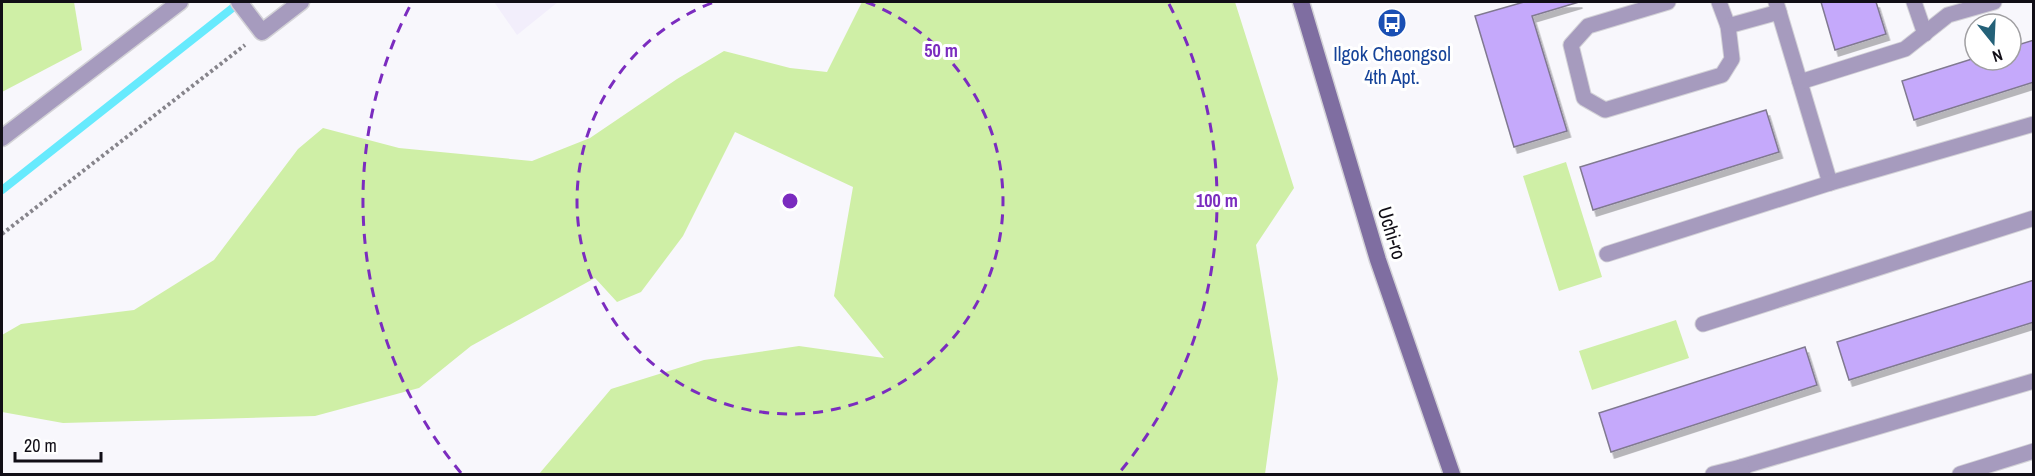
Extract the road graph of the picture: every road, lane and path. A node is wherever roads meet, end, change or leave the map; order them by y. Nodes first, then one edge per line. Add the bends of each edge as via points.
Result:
1 (180, 2) edge
2 (239, 2) edge
3 (301, 2) edge
4 (1301, 2) edge
5 (1668, 2) edge
6 (1719, 2) edge
7 (1914, 2) edge
8 (1994, 2) edge
9 (1778, 7) edge
10 (1728, 26) junction
11 (262, 32) junction
12 (1925, 34) junction
13 (1800, 82) junction
14 (2034, 124) edge
15 (2, 138) edge
16 (1830, 183) junction
17 (2034, 218) edge
18 (2, 234) edge
19 (1606, 254) dead end
20 (1703, 324) dead end
21 (2034, 381) edge
22 (2034, 451) edge
23 (1742, 471) edge
24 (1452, 474) edge
25 (1713, 474) edge
26 (1960, 474) edge

1 - 15 street
2 - 11 street
3 - 11 street
4 - 24 main road, Uchi-ro via 1378,260
5 - 10 lane via 1588,26 1571,45 1584,98 1605,110 1722,75 1732,58
6 - 10 lane
7 - 12 lane
8 - 12 lane via 1948,15
9 - 10 lane
9 - 13 lane
11 - 18 path
12 - 13 lane via 1905,49
13 - 16 lane
14 - 16 lane
16 - 19 lane
17 - 20 lane
21 - 23 lane
22 - 26 lane
23 - 25 lane

